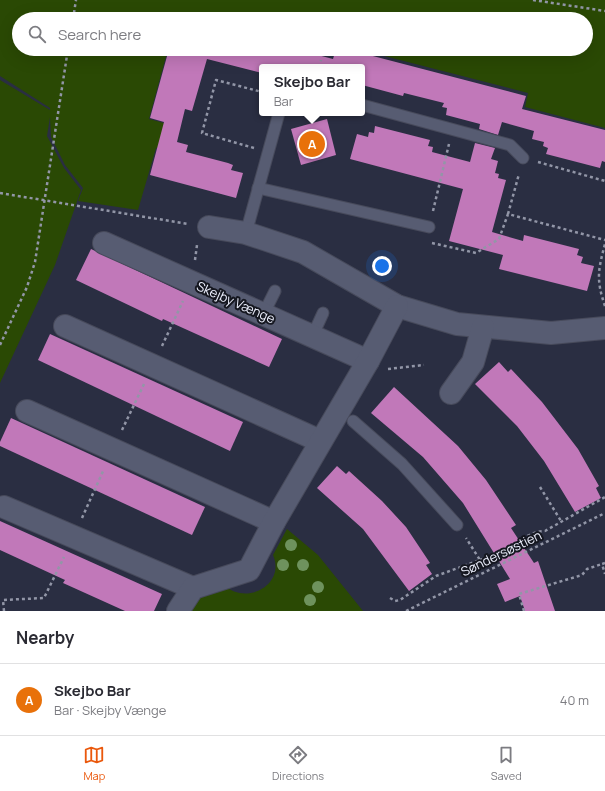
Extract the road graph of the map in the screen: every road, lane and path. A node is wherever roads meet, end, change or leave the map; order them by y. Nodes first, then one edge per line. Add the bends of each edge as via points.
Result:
1 (76, 0) edge
2 (533, 0) edge
3 (605, 11) edge
4 (74, 12) edge
5 (67, 56) edge
6 (321, 60) dead end
7 (320, 64) edge
8 (259, 91) edge
9 (365, 106) edge
10 (278, 116) edge
11 (453, 129) junction
12 (267, 152) junction
13 (523, 158) junction
14 (605, 181) edge
15 (258, 188) junction
16 (0, 193) edge
17 (45, 199) junction
18 (508, 214) junction
19 (209, 227) joint
20 (429, 227) junction
21 (246, 233) junction
22 (605, 240) edge
23 (104, 243) dead end
24 (605, 244) edge
25 (275, 291) dead end
26 (397, 306) junction
27 (605, 306) edge
28 (323, 313) dead end
29 (263, 314) junction
30 (65, 326) dead end
31 (483, 327) junction
32 (605, 328) edge
33 (312, 337) junction
34 (0, 346) edge
35 (424, 365) dead end
36 (375, 366) junction
37 (451, 393) dead end
38 (27, 410) dead end
39 (346, 415) junction
40 (320, 441) junction
41 (540, 487) dead end
42 (605, 497) edge
43 (4, 507) dead end
44 (605, 513) edge
45 (274, 522) junction
46 (561, 522) junction
47 (457, 525) joint
48 (480, 560) junction
49 (604, 564) edge
50 (605, 574) edge
51 (193, 588) junction
52 (390, 598) dead end
53 (413, 610) edge
54 (178, 611) edge
55 (406, 611) edge
56 (524, 611) edge

1 - 4 path
2 - 3 path
5 - 17 path
6 - 7 path
8 - 12 path via 216,80 202,133
9 - 11 lane
10 - 12 lane
11 - 13 lane via 510,145
11 - 20 path
12 - 15 lane
13 - 14 path
13 - 18 path
15 - 20 lane
15 - 21 lane
16 - 17 path
17 - 19 path
17 - 34 path via 35,262
18 - 20 path via 499,239 476,253 426,242
18 - 22 path
19 - 21 street
21 - 26 street via 303,252
23 - 29 street, Skejby Vænge
24 - 27 path via 598,267 599,288
25 - 29 lane
26 - 31 street via 457,324
26 - 36 street
28 - 33 lane
29 - 33 street, Skejby Vænge
30 - 40 street
31 - 32 street via 551,333
31 - 37 street via 473,362
33 - 36 street, Skejby Vænge
35 - 36 path
36 - 39 street
38 - 45 street
39 - 40 street
39 - 47 lane via 402,464
40 - 45 street via 297,497
41 - 46 path
42 - 46 path
43 - 51 street
44 - 53 path, Søndersøstien
45 - 51 street via 249,570
46 - 48 path via 545,531 536,531 498,555 490,555
47 - 48 path
48 - 52 path via 436,576 400,600
49 - 50 path
49 - 56 path via 587,569 582,575 519,594
51 - 54 street
53 - 55 path, Søndersøstien

